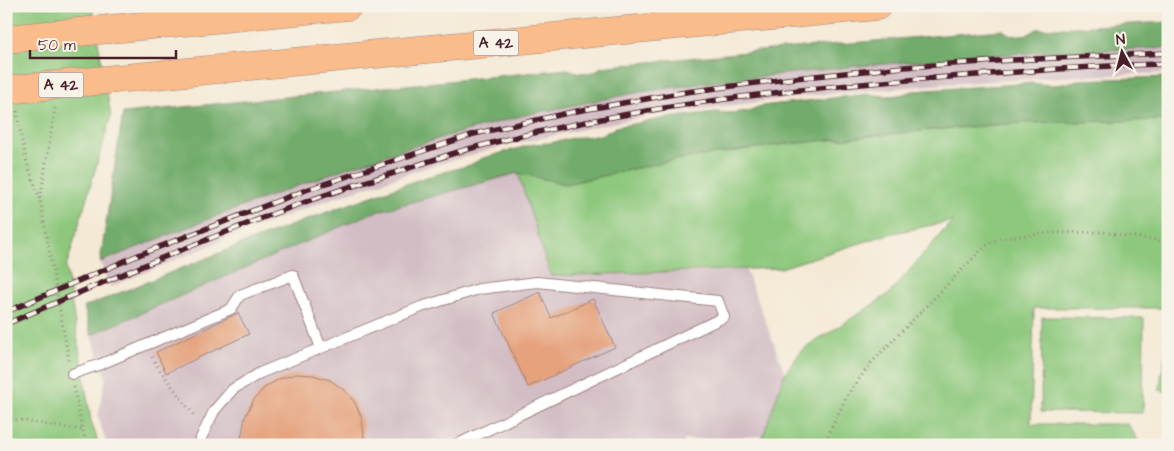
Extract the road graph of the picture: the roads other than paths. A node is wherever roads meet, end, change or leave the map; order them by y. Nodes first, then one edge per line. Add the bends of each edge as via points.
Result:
1 (348, 6) edge
2 (877, 6) edge
3 (6, 39) edge
4 (12, 99) edge
5 (321, 348) junction
6 (72, 374) road end
7 (200, 445) edge
8 (456, 445) edge

1 - 3 highway, bridge
2 - 4 highway, A 42, bridge via 115,79
5 - 6 lane via 293,275 240,295 231,309
5 - 7 lane via 260,373 233,389 214,411
5 - 8 lane via 421,307 479,289 537,282 718,301 724,317

